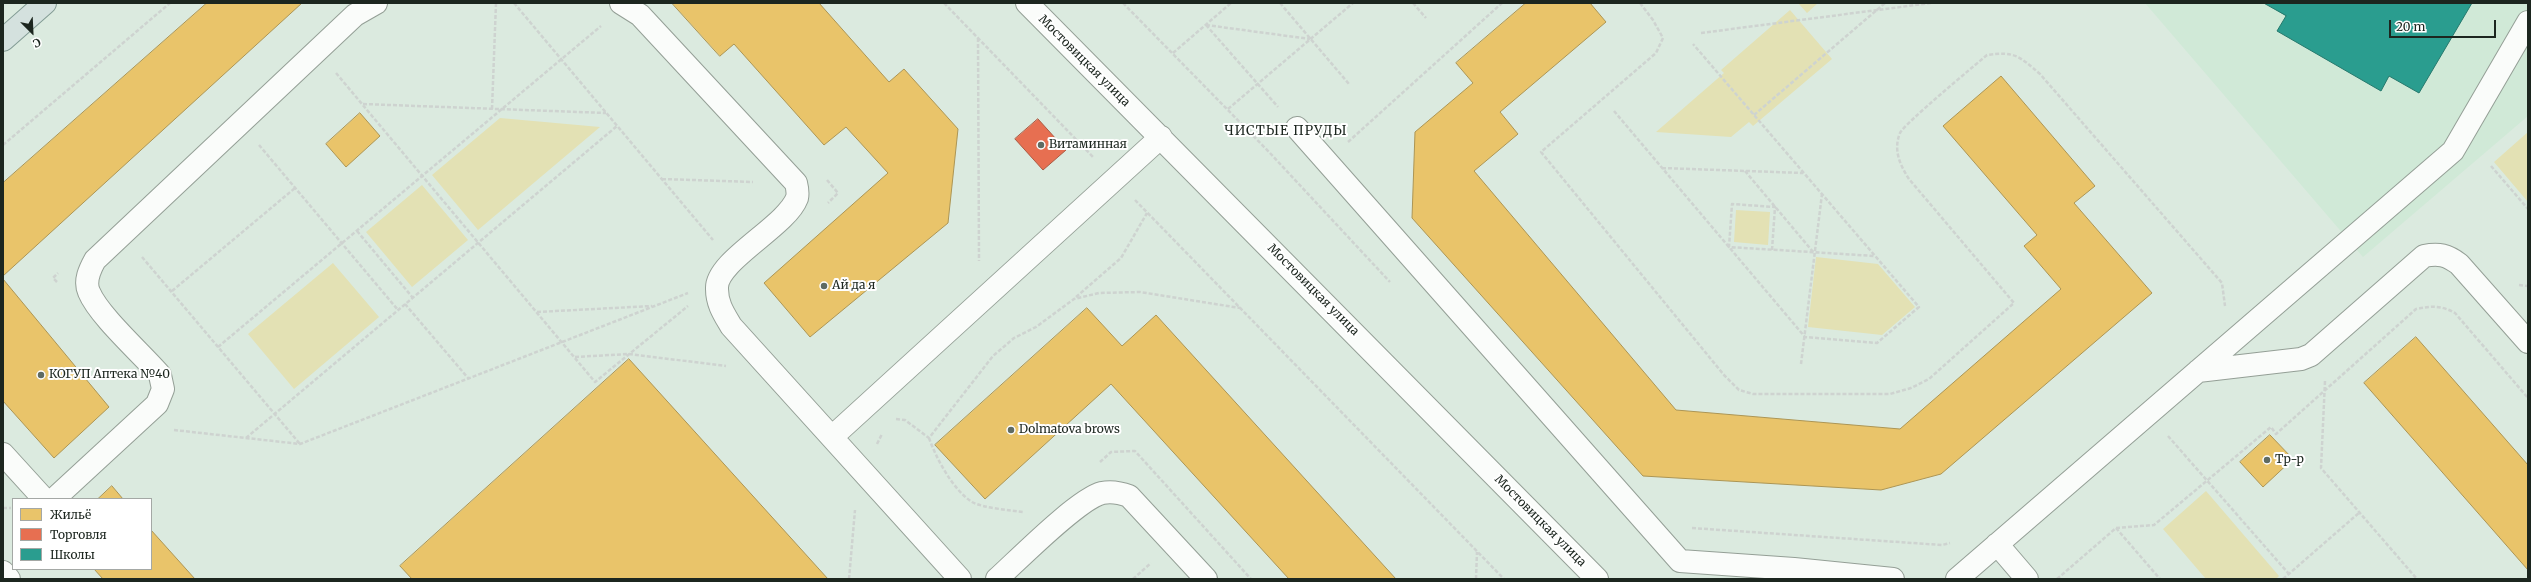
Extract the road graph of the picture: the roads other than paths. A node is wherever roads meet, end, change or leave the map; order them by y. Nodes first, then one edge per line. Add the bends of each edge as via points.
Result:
1 (45, 3) edge
2 (376, 3) edge
3 (1027, 3) edge
4 (624, 4) edge
5 (2528, 22) edge
6 (3, 40) edge
7 (1297, 128) road end
8 (1161, 137) junction
9 (2528, 342) edge
10 (2198, 371) junction
11 (832, 437) junction
12 (3, 454) edge
13 (43, 498) edge
14 (55, 498) edge
15 (1997, 544) junction
16 (3, 572) edge
17 (9, 579) edge
18 (960, 579) edge
19 (997, 579) edge
20 (1206, 579) edge
21 (1597, 579) edge
22 (1893, 579) edge
23 (1957, 579) edge
24 (2027, 579) edge

1 - 6 main road
2 - 14 street via 354,15 95,260 88,274 88,290 99,307 160,375 163,389 157,404
3 - 8 street, Мостовицкая улица
4 - 11 street via 640,15 796,183 797,198 788,212 724,270 716,288 719,306 731,326
5 - 10 street via 2453,151
7 - 22 street via 1680,561
8 - 11 street
8 - 21 street, Мостовицкая улица
9 - 10 street via 2459,264 2450,257 2437,254 2424,256 2311,355 2301,359
10 - 15 street
11 - 18 street
12 - 13 street
15 - 23 street
15 - 24 street
16 - 17 street
19 - 20 street via 1074,509 1101,493 1117,492 1129,496

